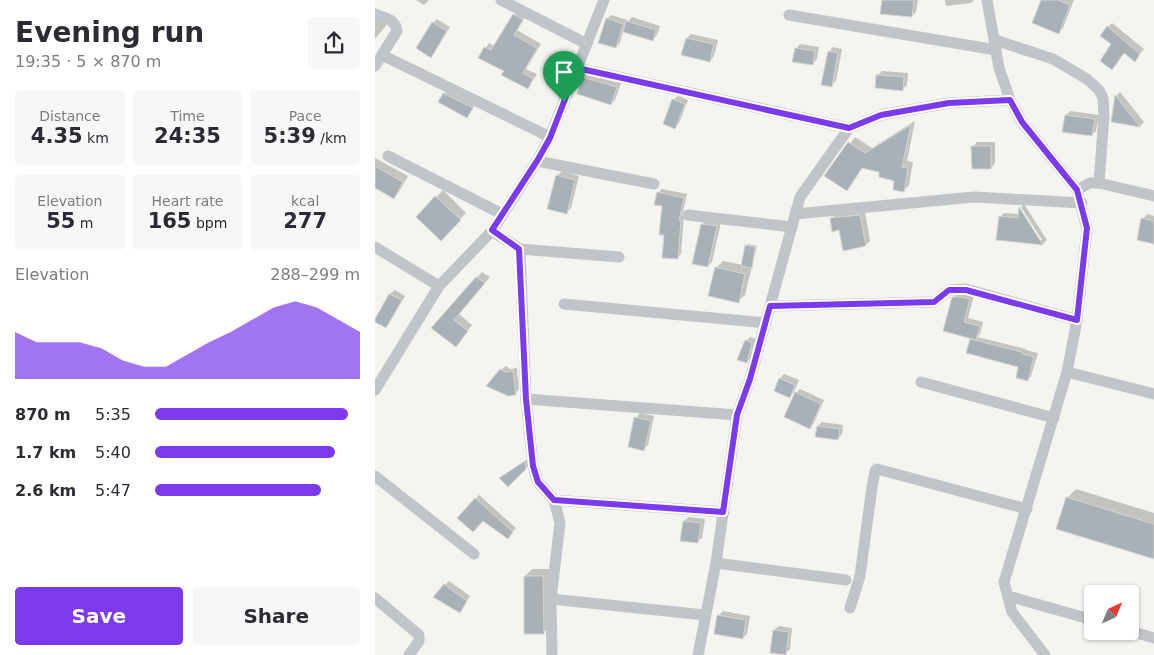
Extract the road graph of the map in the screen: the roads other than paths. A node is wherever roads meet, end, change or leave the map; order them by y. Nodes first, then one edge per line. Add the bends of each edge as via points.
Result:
1 (501, 0) edge
2 (605, 0) edge
3 (987, 0) edge
4 (375, 14) edge
5 (789, 14) dead end
6 (587, 44) junction
7 (995, 45) junction
8 (383, 55) junction
9 (375, 66) edge
10 (577, 68) junction
11 (1010, 100) junction
12 (849, 128) junction
13 (550, 138) junction
14 (388, 156) dead end
15 (537, 161) junction
16 (1099, 183) junction
17 (654, 184) dead end
18 (1077, 190) junction
19 (1154, 196) edge
20 (1082, 204) junction
21 (502, 214) junction
22 (795, 214) junction
23 (688, 215) dead end
24 (792, 226) junction
25 (492, 230) junction
26 (375, 247) edge
27 (519, 249) junction
28 (619, 257) dead end
29 (439, 286) junction
30 (564, 304) dead end
31 (770, 306) junction
32 (1077, 320) junction
33 (766, 323) junction
34 (1067, 372) junction
35 (921, 382) dead end
36 (375, 390) edge
37 (1154, 394) edge
38 (526, 399) junction
39 (737, 415) junction
40 (1054, 418) junction
41 (375, 476) edge
42 (554, 500) junction
43 (1027, 509) junction
44 (723, 512) junction
45 (474, 554) dead end
46 (716, 563) junction
47 (846, 580) dead end
48 (1008, 596) junction
49 (375, 598) edge
50 (551, 598) junction
51 (850, 608) dead end
52 (705, 615) junction
53 (1084, 617) edge
54 (1139, 634) edge
55 (1154, 638) edge
56 (409, 655) edge
57 (552, 655) edge
58 (698, 655) edge
59 (1045, 655) edge

1 - 6 street
2 - 6 street
3 - 7 street
4 - 8 street via 393,21 397,31
5 - 7 street
6 - 10 street
7 - 11 street
7 - 16 street via 1053,59 1099,90 1103,98
8 - 9 street
8 - 13 street
10 - 12 street
10 - 13 street
11 - 12 street via 949,103 881,115
11 - 18 street via 1022,122
12 - 22 street via 799,197
13 - 15 street
14 - 21 street
15 - 17 street
15 - 21 street
16 - 18 street via 1090,183
16 - 19 street
18 - 20 street
20 - 22 street via 973,197
20 - 32 street via 1087,228
21 - 25 street
22 - 24 street
23 - 24 street
24 - 31 street
25 - 27 street
25 - 29 street
26 - 29 street
27 - 28 street
27 - 38 street
29 - 36 street
30 - 33 street
31 - 32 street via 934,302 949,290 966,290
31 - 33 street
32 - 34 street
33 - 39 street
34 - 37 street
34 - 40 street
35 - 40 street
38 - 39 street
38 - 42 street via 533,466 538,482
39 - 44 street
40 - 43 street
41 - 45 street
42 - 44 street
42 - 50 street via 560,523
43 - 48 street via 1004,582
43 - 51 street via 877,469 860,576
44 - 46 street
46 - 47 street
46 - 52 street
48 - 53 street
48 - 59 street via 1012,612
49 - 56 street via 419,635 419,641
50 - 52 street
50 - 57 street
52 - 58 street
54 - 55 street

